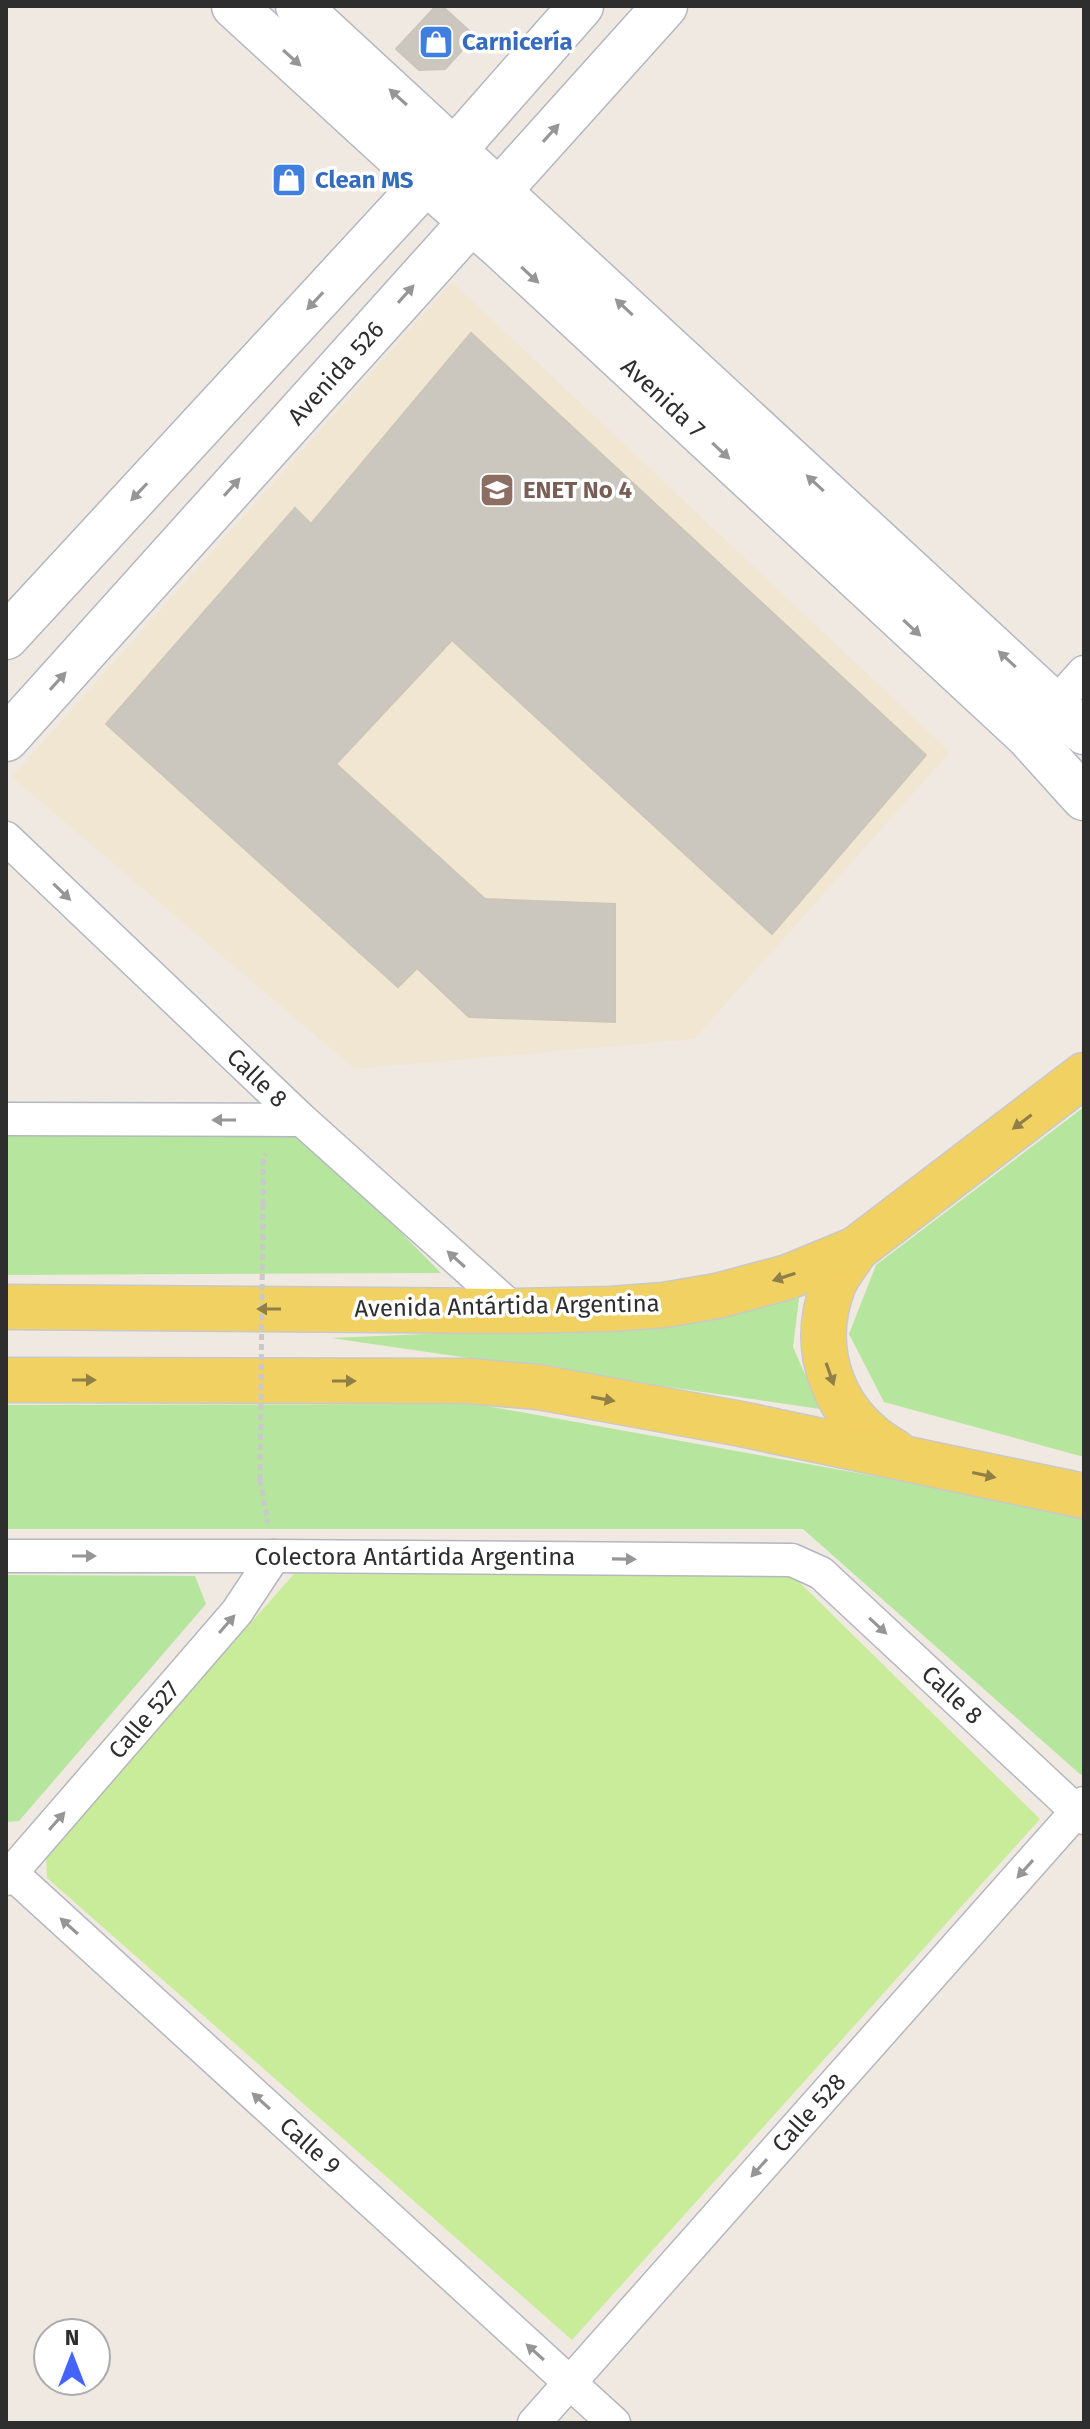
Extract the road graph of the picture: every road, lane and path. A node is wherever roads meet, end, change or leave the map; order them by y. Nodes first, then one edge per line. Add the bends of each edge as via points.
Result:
1 (234, 6) edge
2 (298, 6) edge
3 (581, 6) edge
4 (665, 6) edge
5 (440, 167) junction
6 (486, 207) junction
7 (6, 637) edge
8 (1084, 672) edge
9 (1065, 724) edge
10 (6, 739) edge
11 (1084, 798) edge
12 (6, 838) edge
13 (1084, 1075) edge
14 (6, 1119) edge
15 (302, 1120) junction
16 (856, 1249) junction
17 (6, 1307) edge
18 (515, 1311) junction
19 (6, 1380) edge
20 (908, 1459) junction
21 (1084, 1496) edge
22 (6, 1556) edge
23 (274, 1556) junction
24 (821, 1573) joint
25 (1082, 1810) edge
26 (8, 1874) edge
27 (569, 2383) junction
28 (534, 2423) edge
29 (614, 2423) edge

1 -> 5 main road, Avenida 7
5 -> 2 main road, Avenida 7 via 420,117
3 - 5 main road
6 -> 4 main road, Avenida 526
5 - 6 main road, Avenida 7
5 -> 7 main road
6 - 9 main road, Avenida 7
10 -> 6 main road, Avenida 526
8 - 9 street
9 - 11 main road, Avenida 7
12 -> 15 street, Calle 8
13 -> 16 main road, Avenida Antártida Argentina
15 -> 14 street
18 -> 15 street, Calle 8
15 - 23 path, bridge via 263,1158 260,1480
16 -> 18 main road, Avenida Antártida Argentina via 788,1277 717,1296 611,1309
16 -> 20 main road via 833,1284 823,1325 826,1368 843,1406 871,1438
18 -> 17 main road, Avenida Antártida Argentina
19 -> 20 main road via 497,1383 741,1424
20 -> 21 main road
22 -> 23 street, Colectora Antártida Argentina
23 -> 24 street, Colectora Antártida Argentina via 792,1560
26 -> 23 street, Calle 527 via 237,1612
24 -> 25 street, Calle 8
25 -> 27 street, Calle 528
27 -> 26 street, Calle 9
27 - 28 street, Calle 528
27 - 29 street, Calle 9

